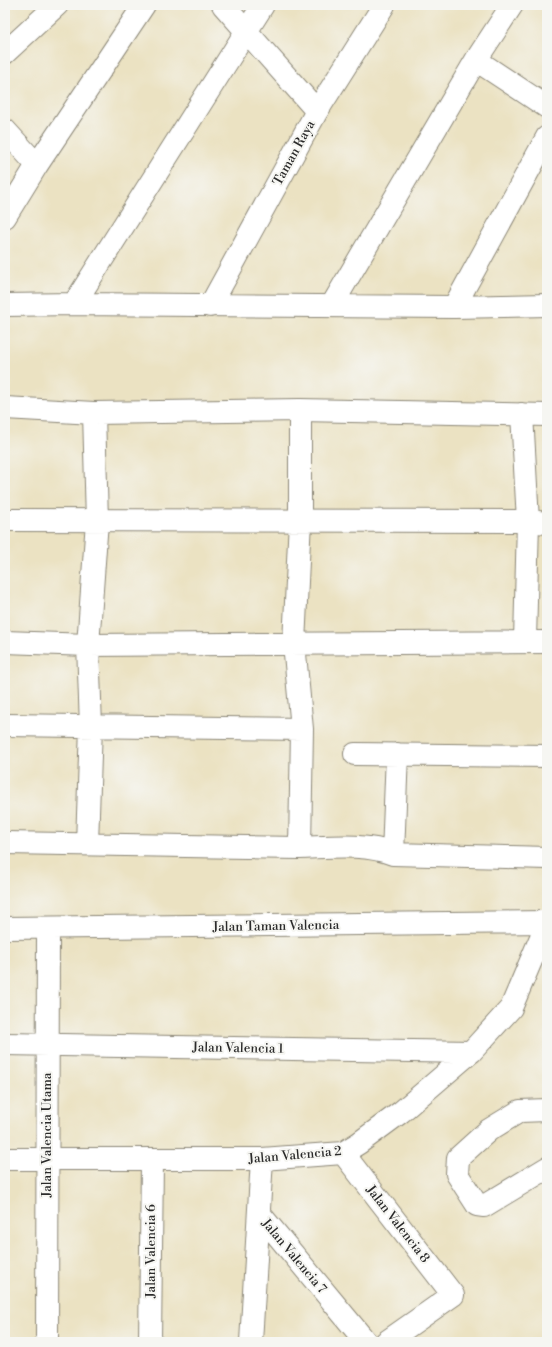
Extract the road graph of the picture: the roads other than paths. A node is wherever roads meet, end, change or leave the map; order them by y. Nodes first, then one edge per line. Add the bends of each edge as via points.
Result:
1 (57, 5) edge
2 (144, 5) edge
3 (223, 5) edge
4 (263, 5) edge
5 (384, 5) edge
6 (512, 5) edge
7 (248, 31) junction
8 (5, 53) edge
9 (476, 60) junction
10 (547, 107) edge
11 (317, 111) junction
12 (5, 130) edge
13 (547, 137) edge
14 (37, 165) junction
15 (5, 217) edge
16 (74, 304) junction
17 (5, 305) edge
18 (332, 305) junction
19 (547, 305) edge
20 (210, 306) junction
21 (454, 307) junction
22 (5, 408) edge
23 (300, 410) junction
24 (94, 412) junction
25 (522, 414) junction
26 (547, 415) edge
27 (5, 520) edge
28 (300, 520) junction
29 (97, 521) junction
30 (538, 522) edge
31 (525, 641) junction
32 (5, 642) edge
33 (547, 642) edge
34 (294, 643) junction
35 (88, 645) junction
36 (5, 725) edge
37 (91, 726) junction
38 (302, 729) junction
39 (355, 754) dead end
40 (397, 754) junction
41 (547, 756) edge
42 (5, 843) edge
43 (86, 844) junction
44 (300, 848) junction
45 (393, 854) junction
46 (547, 858) edge
47 (547, 923) edge
48 (5, 928) edge
49 (48, 928) junction
50 (5, 1044) edge
51 (46, 1044) junction
52 (471, 1052) junction
53 (547, 1110) edge
54 (342, 1153) junction
55 (48, 1158) junction
56 (5, 1159) edge
57 (262, 1159) junction
58 (152, 1160) junction
59 (547, 1168) edge
60 (259, 1213) junction
61 (47, 1342) edge
62 (150, 1342) edge
63 (251, 1342) edge
64 (366, 1342) edge
65 (386, 1342) edge

1 - 8 street
2 - 14 street
3 - 7 street
4 - 7 street
5 - 11 street, Taman Raya
6 - 9 street
7 - 11 street
7 - 16 street
9 - 10 street
9 - 18 street
11 - 20 street, Taman Raya
12 - 14 street
13 - 21 street
14 - 15 street
16 - 17 street
16 - 20 street
18 - 20 street
18 - 21 street
19 - 21 street
22 - 24 street
23 - 24 street
23 - 25 street
23 - 28 street
24 - 29 street
25 - 26 street
25 - 30 street
27 - 29 street
28 - 29 street
28 - 30 street
28 - 34 street
29 - 35 street
30 - 31 street
31 - 33 street
31 - 34 street
32 - 35 street
34 - 35 street
34 - 38 street
35 - 37 street
36 - 37 street
37 - 38 street
37 - 43 street
38 - 44 street
39 - 40 street
40 - 41 street
40 - 45 street
42 - 43 street
43 - 44 street
44 - 45 street via 379,848
45 - 46 street
47 - 49 street, Jalan Taman Valencia
47 - 52 street, Jalan Valencia 2 via 511,1008
48 - 49 street, Jalan Taman Valencia
49 - 51 street, Jalan Valencia Utama
50 - 51 street, Jalan Valencia 1
51 - 52 street, Jalan Valencia 1
51 - 55 street, Jalan Valencia Utama
52 - 54 street, Jalan Valencia 2 via 401,1112
53 - 59 street via 520,1110 489,1130 458,1158 457,1167 460,1180 477,1205 484,1206
54 - 57 street, Jalan Valencia 2
54 - 65 street, Jalan Valencia 8 via 453,1295
55 - 56 street, Jalan Valencia 2
55 - 58 street, Jalan Valencia 2
55 - 61 street, Jalan Valencia Utama
57 - 58 street, Jalan Valencia 2
57 - 60 street
58 - 62 street, Jalan Valencia 6
60 - 63 street, Jalan Valencia 7
60 - 64 street, Jalan Valencia 7

